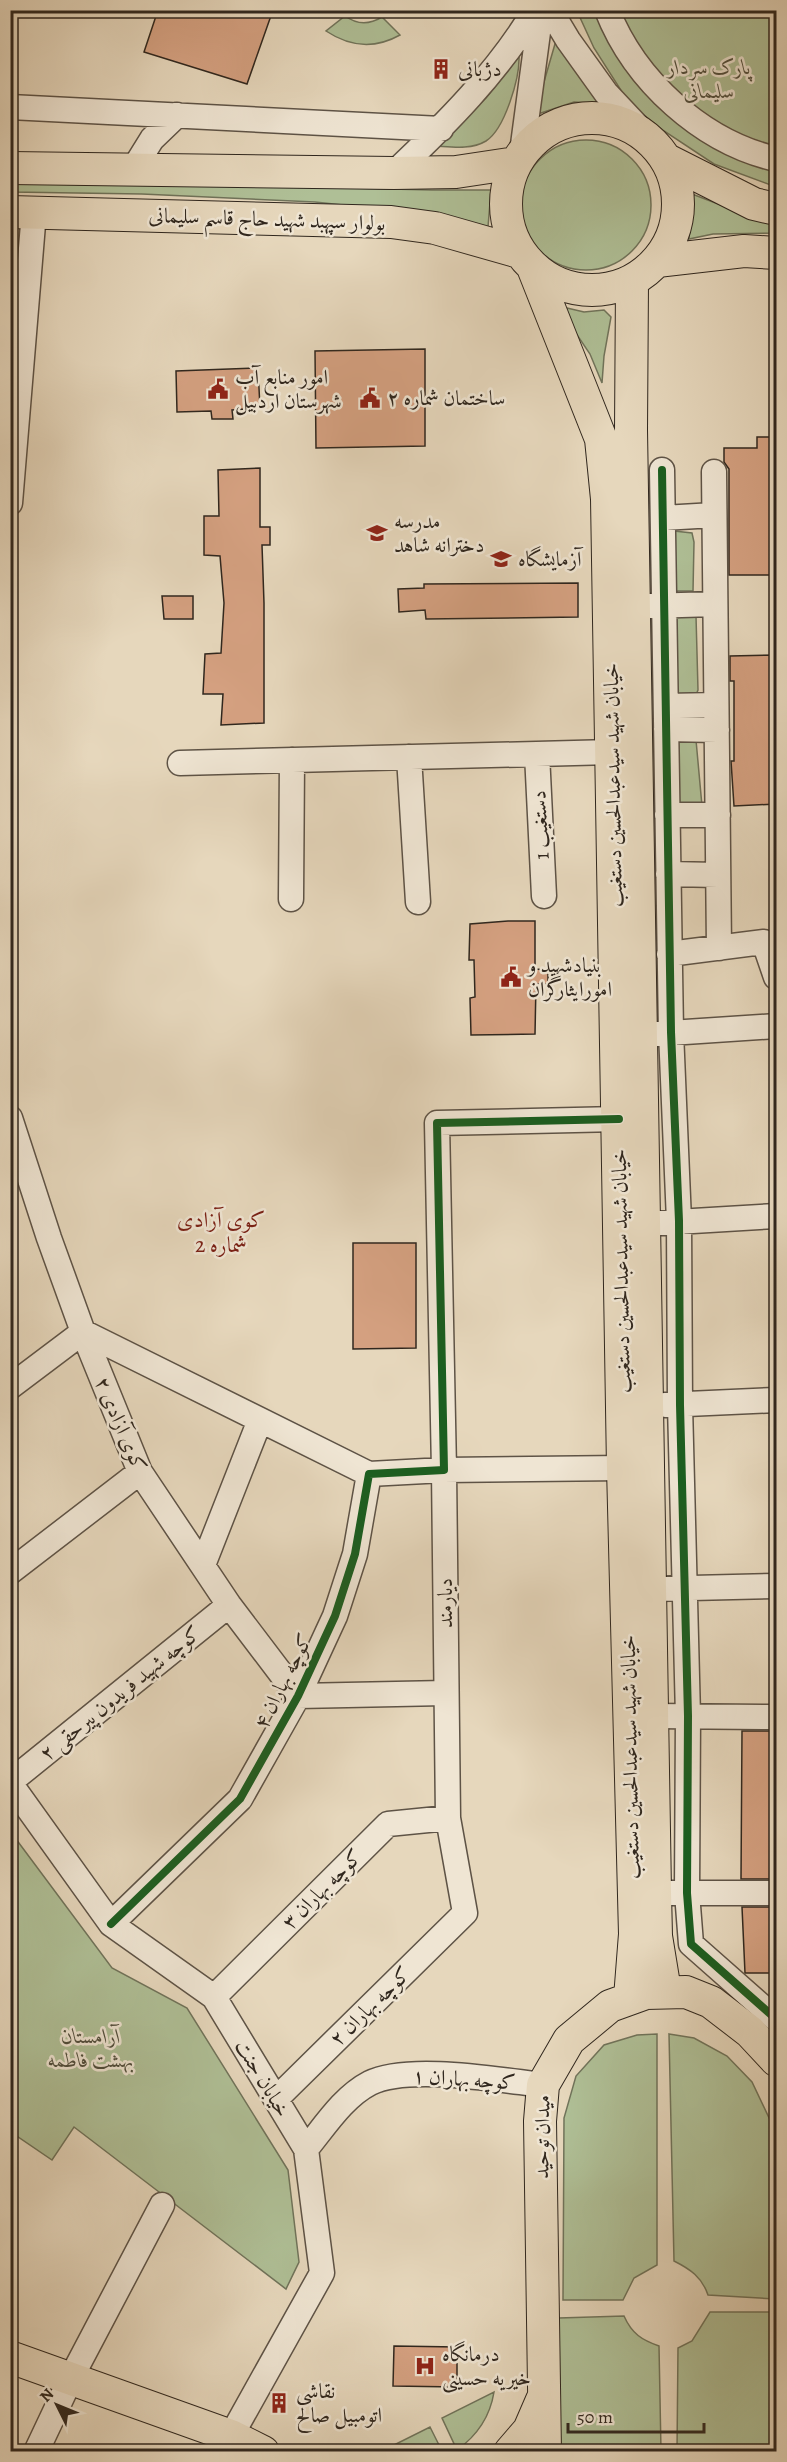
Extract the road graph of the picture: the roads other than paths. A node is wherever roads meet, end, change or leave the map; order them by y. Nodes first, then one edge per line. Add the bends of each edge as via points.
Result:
1 (535, 10) edge
2 (541, 10) edge
3 (550, 10) edge
4 (607, 10) edge
5 (10, 107) edge
6 (177, 115) junction
7 (441, 129) junction
8 (661, 152) junction
9 (519, 157) junction
10 (777, 159) edge
11 (10, 168) edge
12 (134, 168) junction
13 (394, 173) junction
14 (777, 209) edge
15 (22, 212) edge
16 (777, 253) edge
17 (527, 261) junction
18 (657, 261) junction
19 (632, 282) junction
20 (631, 403) junction
21 (590, 411) junction
22 (662, 470) dead end
23 (714, 472) dead end
24 (10, 502) edge
25 (714, 515) junction
26 (663, 518) junction
27 (715, 604) junction
28 (649, 606) junction
29 (716, 705) junction
30 (666, 718) junction
31 (717, 730) junction
32 (612, 752) junction
33 (537, 754) junction
34 (410, 757) junction
35 (292, 760) junction
36 (180, 763) dead end
37 (668, 815) junction
38 (718, 815) junction
39 (668, 874) junction
40 (718, 875) junction
41 (544, 896) dead end
42 (291, 899) dead end
43 (418, 902) dead end
44 (719, 948) junction
45 (669, 954) junction
46 (777, 977) edge
47 (777, 1026) edge
48 (656, 1034) junction
49 (10, 1118) edge
50 (619, 1119) junction
51 (777, 1216) edge
52 (679, 1221) junction
53 (643, 1224) junction
54 (83, 1332) junction
55 (10, 1388) edge
56 (777, 1400) edge
57 (680, 1405) junction
58 (647, 1406) junction
59 (260, 1420) junction
60 (623, 1468) junction
61 (444, 1470) junction
62 (140, 1472) junction
63 (369, 1474) junction
64 (202, 1565) junction
65 (10, 1572) edge
66 (777, 1586) edge
67 (686, 1588) junction
68 (650, 1589) junction
69 (229, 1605) junction
70 (445, 1693) junction
71 (298, 1696) junction
72 (652, 1716) junction
73 (688, 1716) junction
74 (777, 1717) edge
75 (10, 1783) edge
76 (448, 1818) junction
77 (655, 1892) junction
78 (687, 1893) junction
79 (777, 1893) edge
80 (465, 1913) joint
81 (111, 1923) junction
82 (665, 1991) junction
83 (214, 1997) junction
84 (630, 1998) junction
85 (777, 2019) edge
86 (777, 2060) edge
87 (543, 2085) junction
88 (276, 2099) junction
89 (306, 2149) junction
90 (162, 2205) dead end
91 (10, 2357) edge
92 (71, 2378) junction
93 (544, 2396) junction
94 (228, 2444) edge
95 (36, 2451) edge
96 (262, 2451) edge
97 (510, 2451) edge
98 (544, 2451) edge

1 - 7 street via 518,39
2 - 9 street
3 - 8 street via 606,93
4 - 10 street via 636,62 670,101 728,141
5 - 6 street
6 - 7 street
6 - 12 street via 152,139
7 - 13 street
8 - 9 main road via 635,129 587,117 562,123 540,135
8 - 14 main road via 754,204
8 - 18 main road via 675,180 679,201 677,223
9 - 13 main road via 456,172
9 - 17 main road via 507,184 505,208 509,231
11 - 12 main road
12 - 13 main road
15 - 17 main road, بولوار سپهبد شهید حاج قاسم سلیمانی via 391,222 435,228
15 - 24 street
16 - 18 main road via 744,251
17 - 19 main road via 551,281 581,290 612,289
17 - 21 main road, خیابان شهید سیدعبدالحسین دستغیب
18 - 19 main road
19 - 20 main road, خیابان شهید سیدعبدالحسین دستغیب
20 - 21 main road via 617,396 600,399
20 - 28 main road, خیابان شهید سیدعبدالحسین دستغیب
21 - 32 main road, خیابان شهید سیدعبدالحسین دستغیب via 603,450 607,499
22 - 26 street
23 - 25 street
25 - 26 street
25 - 27 street
26 - 28 street
27 - 28 street
27 - 29 street
28 - 30 street
28 - 48 main road, خیابان شهید سیدعبدالحسین دستغیب
29 - 30 street
29 - 31 street
30 - 31 street
30 - 37 street
31 - 38 street
32 - 33 street
32 - 50 main road, خیابان شهید سیدعبدالحسین دستغیب
33 - 34 street
33 - 41 street, دستغیب 1
34 - 35 street
34 - 43 street
35 - 36 street
35 - 42 street
37 - 38 street
37 - 39 street
38 - 40 street
39 - 40 street
39 - 45 street
40 - 44 street
44 - 45 street
44 - 46 street via 764,942
45 - 48 street
47 - 48 street
48 - 52 street
48 - 53 main road, خیابان شهید سیدعبدالحسین دستغیب
49 - 54 street, کوی آزادی ۲
50 - 60 main road, خیابان شهید سیدعبدالحسین دستغیب
50 - 61 street, دیارمند via 437,1123
51 - 52 street
52 - 53 street
52 - 57 street
53 - 58 main road, خیابان شهید سیدعبدالحسین دستغیب
54 - 55 street
54 - 59 street
54 - 62 street, کوی آزادی ۲
56 - 57 street
57 - 58 street
57 - 67 street
58 - 68 main road, خیابان شهید سیدعبدالحسین دستغیب
59 - 63 street
59 - 64 street
60 - 61 street
60 - 84 main road, خیابان شهید سیدعبدالحسین دستغیب via 635,1934
61 - 63 street
61 - 70 street, دیارمند
62 - 64 street, کوی آزادی ۲
62 - 65 street
63 - 71 street, کوچه بهاران ۴ via 355,1554 335,1616
64 - 69 street, کوی آزادی ۲
66 - 67 street
67 - 68 street
67 - 73 street
68 - 72 main road, خیابان شهید سیدعبدالحسین دستغیب
69 - 71 street, کوی آزادی ۲
69 - 75 street, کوچه شهید فریدون پیرحقی ۲
70 - 71 street
70 - 76 street, دیارمند
71 - 81 street, کوچه بهاران ۴ via 240,1799
72 - 73 street
72 - 77 main road, خیابان شهید سیدعبدالحسین دستغیب
73 - 74 street
73 - 78 street
75 - 81 street, خیابان جنت
76 - 80 street, دیارمند
76 - 83 street, کوچه بهاران ۳ via 388,1824
77 - 78 street
77 - 82 main road, خیابان شهید سیدعبدالحسین دستغیب via 656,1936
78 - 79 street
78 - 85 street via 691,1944
80 - 88 street, کوچه بهاران ۲
81 - 83 street, خیابان جنت
82 - 84 main road, میدان توحید
82 - 86 main road, میدان توحید via 686,1992 711,2002 750,2032
83 - 88 street, خیابان جنت
84 - 87 main road, میدان توحید via 610,2006 569,2040
87 - 89 street, کوچه بهاران ۱ via 414,2073 370,2083 343,2103
87 - 93 main road, میدان توحید via 540,2121
88 - 89 street, خیابان جنت
89 - 94 street, خیابان جنت via 322,2273
90 - 92 street
91 - 92 main road
92 - 94 main road
92 - 95 street
93 - 97 main road via 529,2430
93 - 98 main road, میدان توحید
94 - 96 main road

